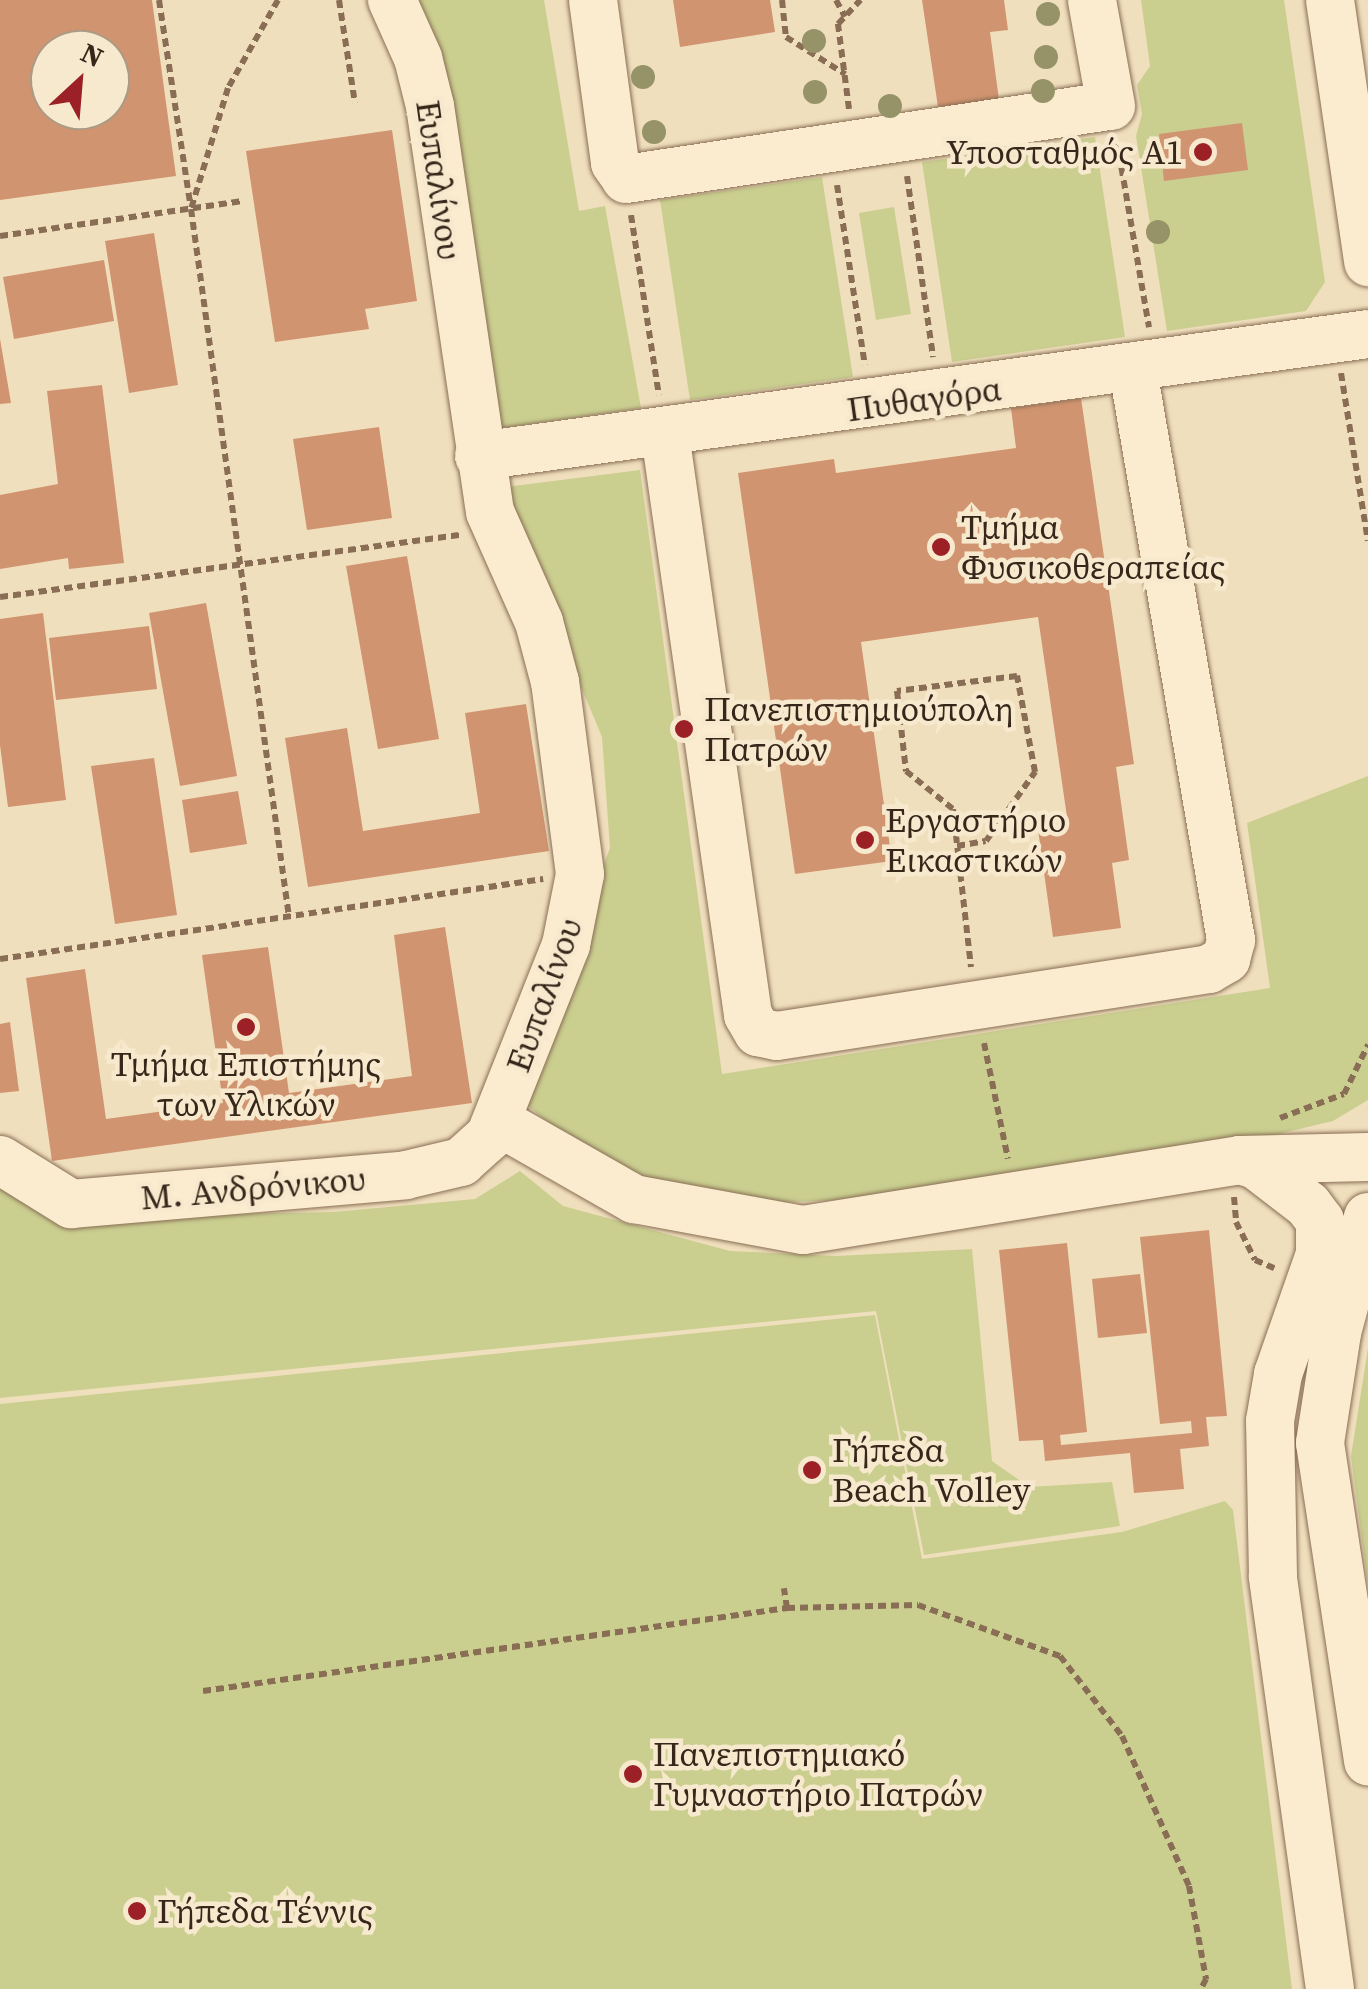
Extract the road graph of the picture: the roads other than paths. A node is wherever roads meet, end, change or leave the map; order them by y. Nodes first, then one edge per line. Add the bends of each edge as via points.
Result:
1 (392, 0) edge
2 (593, 0) edge
3 (1092, 0) edge
4 (1330, 0) edge
5 (1368, 262) edge
6 (1354, 350) edge
7 (1144, 368) junction
8 (665, 434) junction
9 (479, 456) junction
10 (497, 1121) junction
11 (1246, 1157) junction
12 (1368, 1157) edge
13 (0, 1160) edge
14 (1368, 1217) edge
15 (1327, 1268) junction
16 (1368, 1760) edge
17 (1330, 1989) edge

1 - 9 street, Ευπαλίνου via 430,106
2 - 3 street via 616,162 626,179 1111,106
4 - 5 street
6 - 7 street, Πυθαγόρα
7 - 8 street, Πυθαγόρα
7 - 8 street via 1230,940 1226,959 1209,968 777,1036 758,1032 748,1015
8 - 9 street, Πυθαγόρα
9 - 10 street, Ευπαλίνου via 496,529 539,622 555,682 580,874 566,945
10 - 11 street via 634,1199 803,1230
10 - 13 street, Μ. Ανδρόνικου via 472,1155 425,1171 71,1204
11 - 12 street
11 - 15 street via 1320,1221
14 - 15 street
15 - 16 street via 1320,1444
15 - 17 street via 1270,1421 1271,1546

